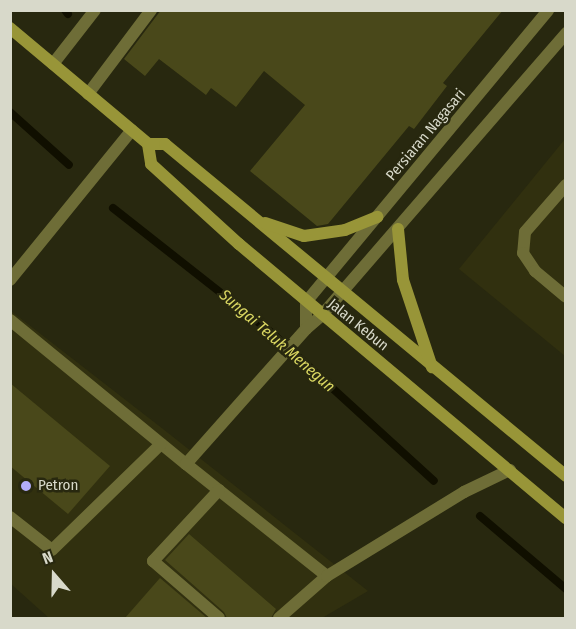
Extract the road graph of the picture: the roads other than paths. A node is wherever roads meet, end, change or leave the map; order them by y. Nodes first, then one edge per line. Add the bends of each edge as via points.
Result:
1 (95, 10) edge
2 (152, 10) edge
3 (548, 10) edge
4 (10, 28) edge
5 (566, 33) edge
6 (53, 64) junction
7 (88, 94) junction
8 (132, 130) junction
9 (147, 144) junction
10 (566, 185) edge
11 (377, 217) junction
12 (258, 221) junction
13 (398, 229) junction
14 (325, 277) junction
15 (10, 280) edge
16 (343, 292) junction
17 (566, 297) edge
18 (306, 302) junction
19 (322, 315) junction
20 (10, 320) edge
21 (303, 334) junction
22 (432, 368) junction
23 (161, 444) junction
24 (186, 464) junction
25 (510, 470) junction
26 (566, 476) edge
27 (219, 490) junction
28 (10, 518) edge
29 (566, 518) edge
30 (327, 576) junction
31 (219, 618) edge
32 (279, 618) edge

1 - 6 street
2 - 7 street
3 - 11 street, Persiaran Nagasari
4 - 6 main road, Jalan Kebun
5 - 13 street
6 - 7 main road, Jalan Kebun
7 - 8 main road, Jalan Kebun
8 - 9 main road, Jalan Kebun
8 - 15 street
9 - 12 main road, Jalan Kebun via 165,144
9 - 18 main road, Jalan Kebun via 151,164
10 - 17 street via 525,232 523,253 535,271
11 - 12 main road via 345,230 304,236
11 - 14 street, Persiaran Nagasari
12 - 14 main road, Jalan Kebun
13 - 16 street
13 - 22 main road via 403,280
14 - 16 main road, Jalan Kebun
14 - 18 street, Persiaran Nagasari
16 - 19 street
16 - 22 main road, Jalan Kebun
18 - 19 main road, Jalan Kebun
18 - 21 street
19 - 21 street
19 - 25 main road, Jalan Kebun
20 - 23 street
21 - 24 street
22 - 26 main road, Jalan Kebun
23 - 24 street
23 - 28 street via 52,550
24 - 27 street
25 - 29 main road, Jalan Kebun
25 - 30 street via 464,492
27 - 30 street
27 - 31 street via 153,561
30 - 32 street

